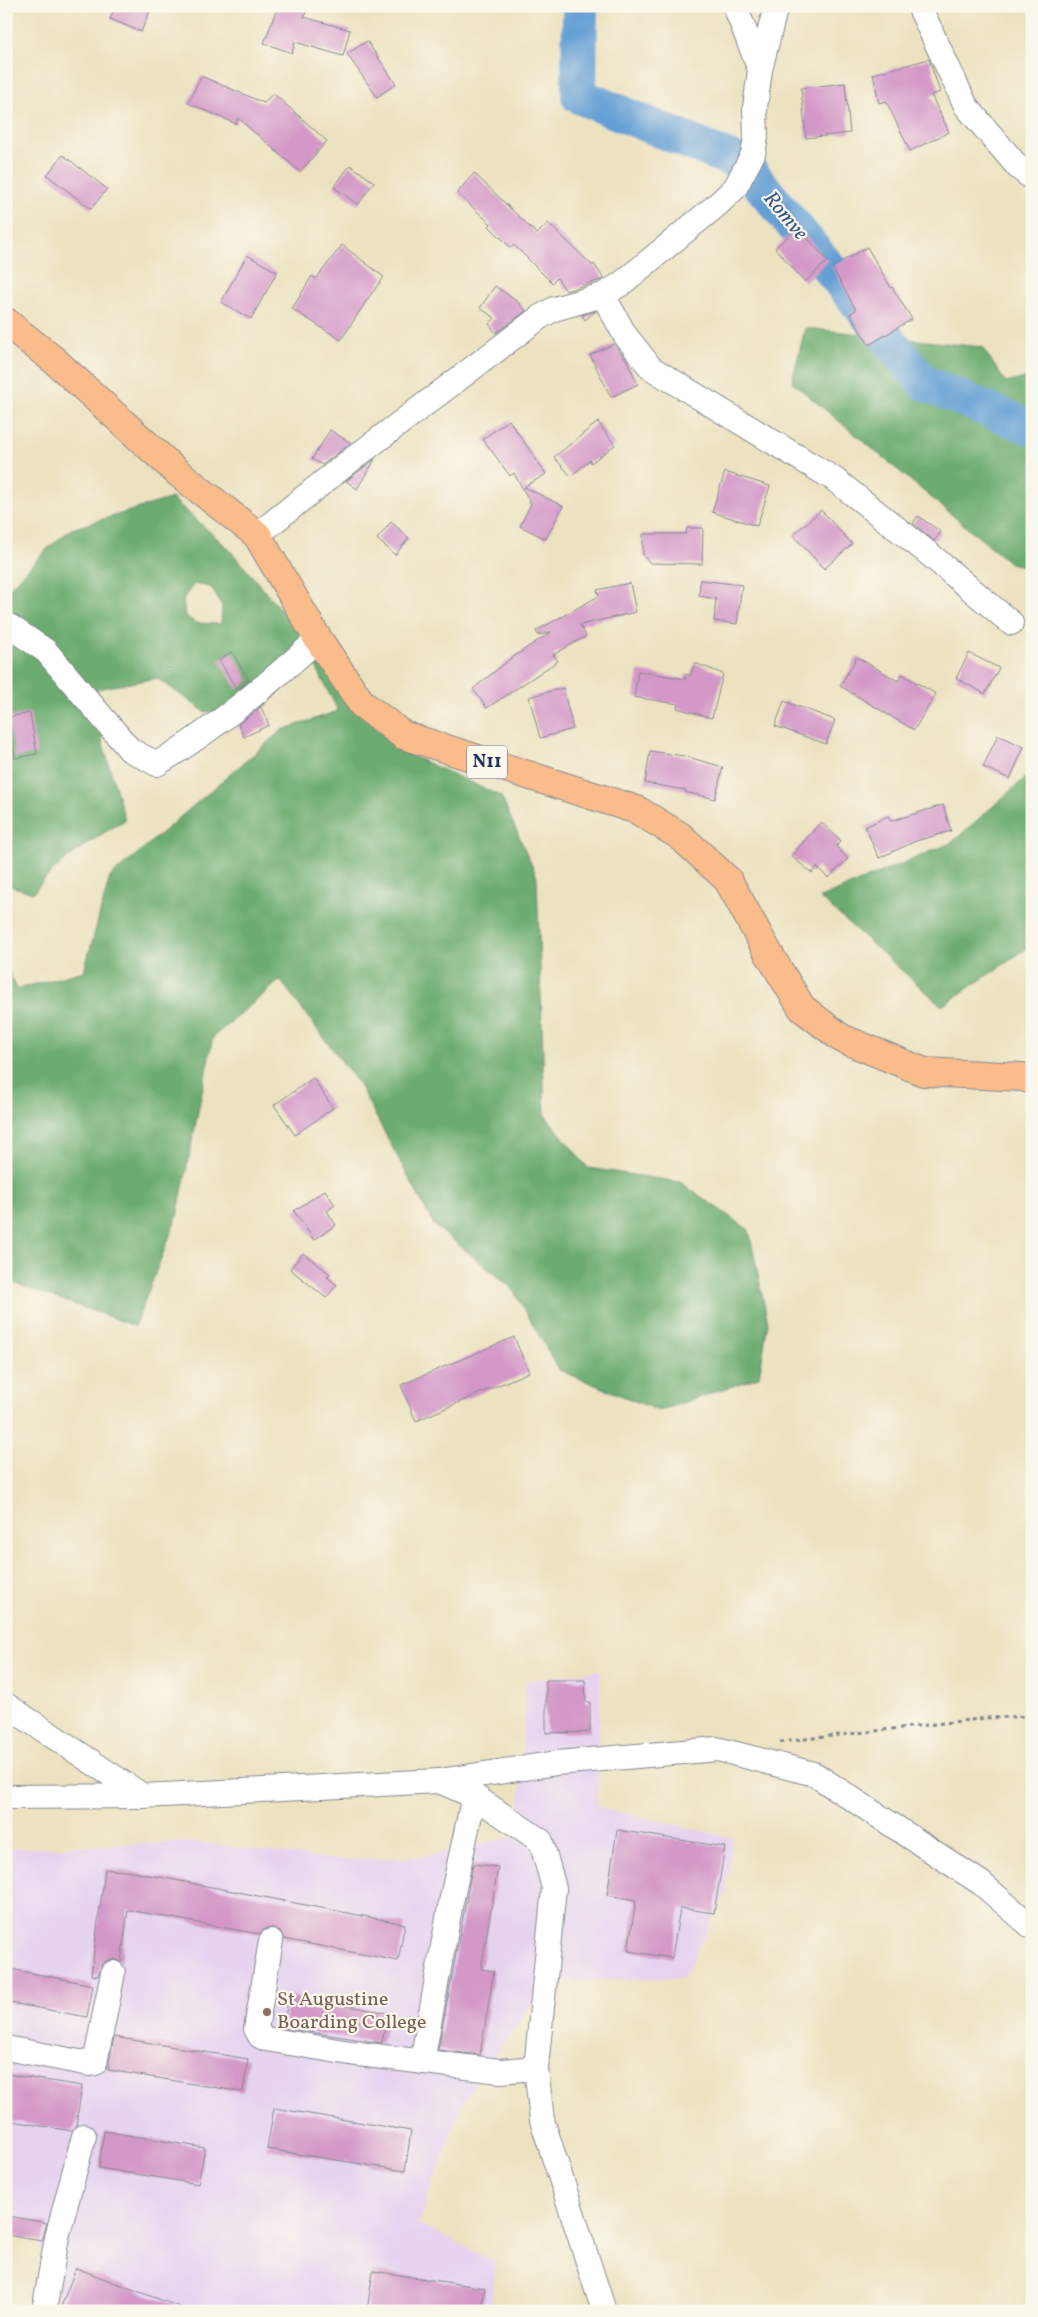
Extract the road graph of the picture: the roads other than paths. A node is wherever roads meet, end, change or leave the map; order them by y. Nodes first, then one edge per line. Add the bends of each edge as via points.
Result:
1 (735, 6) edge
2 (776, 6) edge
3 (919, 6) edge
4 (760, 70) junction
5 (1032, 178) edge
6 (603, 295) junction
7 (6, 322) edge
8 (257, 534) junction
9 (1011, 623) dead end
10 (6, 626) edge
11 (318, 639) junction
12 (1032, 1080) edge
13 (6, 1705) edge
14 (438, 1781) junction
15 (143, 1796) junction
16 (474, 1796) junction
17 (6, 1797) edge
18 (1032, 1927) edge
19 (271, 1941) dead end
20 (113, 1973) dead end
21 (6, 2048) edge
22 (422, 2062) junction
23 (536, 2068) junction
24 (84, 2136) dead end
25 (44, 2311) edge
26 (604, 2311) edge

1 - 4 street
2 - 4 street
3 - 5 street via 966,106 1018,167
4 - 6 street via 753,154 734,188 621,284
6 - 8 street via 554,309 540,317
6 - 9 street via 625,335 651,368 834,479
7 - 8 highway, N11 via 55,361 177,472
8 - 11 highway, N11
10 - 11 street via 46,651 130,750 157,764 194,742 260,691
11 - 12 highway, N11 via 362,704 403,735 637,810 680,836 728,880 802,1008 841,1038 924,1072
13 - 15 street
14 - 15 street
14 - 16 street
14 - 18 street via 557,1763 717,1749 814,1774 981,1883
15 - 17 street
16 - 22 street
16 - 23 street via 541,1841 554,1888
19 - 22 street via 256,2029 260,2036 350,2053
20 - 21 street via 95,2063
22 - 23 street via 500,2071
23 - 26 street via 542,2120
24 - 25 street via 56,2237

